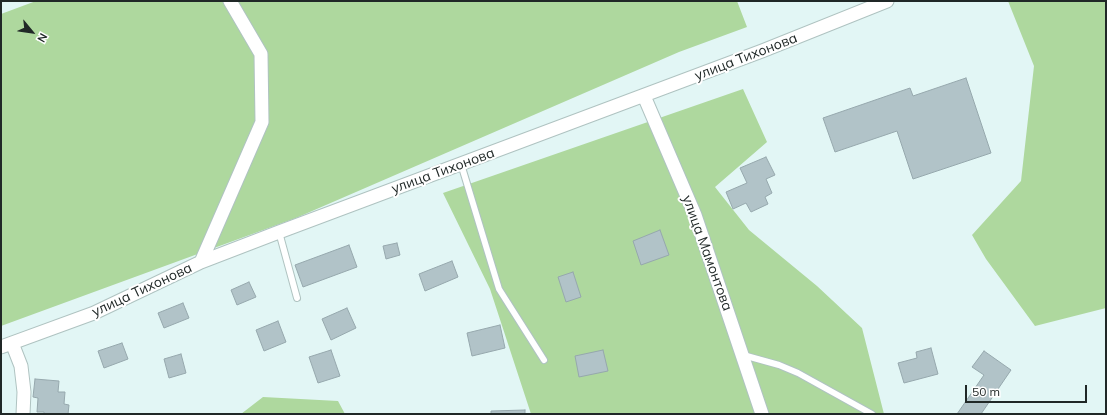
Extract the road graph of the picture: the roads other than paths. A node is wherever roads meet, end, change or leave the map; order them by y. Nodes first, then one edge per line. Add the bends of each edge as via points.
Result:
1 (230, 1) edge
2 (887, 1) edge
3 (644, 96) junction
4 (461, 164) junction
5 (279, 232) junction
6 (201, 262) junction
7 (297, 298) dead end
8 (7, 345) edge
9 (743, 356) junction
10 (544, 360) dead end
11 (23, 414) edge
12 (762, 414) edge
13 (872, 414) edge

1 - 6 street via 261,54 262,122
2 - 3 street, улица Тихонова
3 - 4 street, улица Тихонова
3 - 9 street, улица Мамонтова via 695,215
4 - 5 street, улица Тихонова
4 - 10 lane via 499,289
5 - 6 street, улица Тихонова
5 - 7 lane
6 - 8 street, улица Тихонова via 94,313
8 - 11 street via 21,366
9 - 12 street, улица Мамонтова
9 - 13 lane via 779,365 798,373

